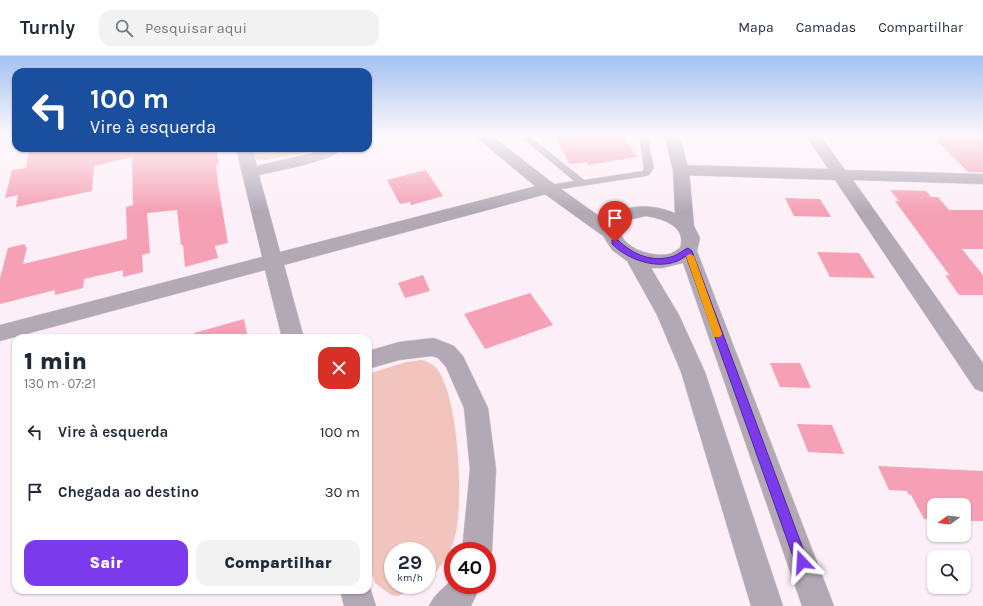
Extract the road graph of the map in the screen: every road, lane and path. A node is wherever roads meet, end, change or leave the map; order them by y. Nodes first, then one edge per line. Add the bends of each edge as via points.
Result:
1 (248, 161) edge
2 (298, 161) edge
3 (514, 161) edge
4 (555, 161) edge
5 (648, 161) edge
6 (678, 161) edge
7 (830, 161) edge
8 (680, 170) junction
9 (251, 172) junction
10 (840, 175) junction
11 (983, 179) edge
12 (582, 183) junction
13 (548, 188) junction
14 (611, 233) junction
15 (686, 239) junction
16 (635, 257) junction
17 (274, 260) junction
18 (0, 333) edge
19 (292, 334) edge
20 (372, 359) edge
21 (983, 382) edge
22 (478, 542) edge
23 (357, 594) edge
24 (460, 594) edge
25 (360, 606) edge
26 (445, 606) edge
27 (767, 606) edge
28 (818, 606) edge

1 - 9 street
2 - 9 street
3 - 13 street
4 - 12 lane
5 - 12 lane via 649,168 646,173
6 - 8 street
7 - 10 street
8 - 10 street
8 - 15 street
9 - 17 street
10 - 11 street
10 - 21 street
12 - 13 lane
13 - 14 street
13 - 17 street
14 - 15 street via 613,224 620,217 632,212 646,211 661,213 675,219
14 - 16 street via 615,242
15 - 16 street via 679,258 650,261
15 - 28 street
16 - 27 street via 668,315 693,372
17 - 18 street
17 - 19 street
20 - 22 street via 399,351 434,347 446,352 455,362 476,408 483,469
23 - 25 street
24 - 26 street

